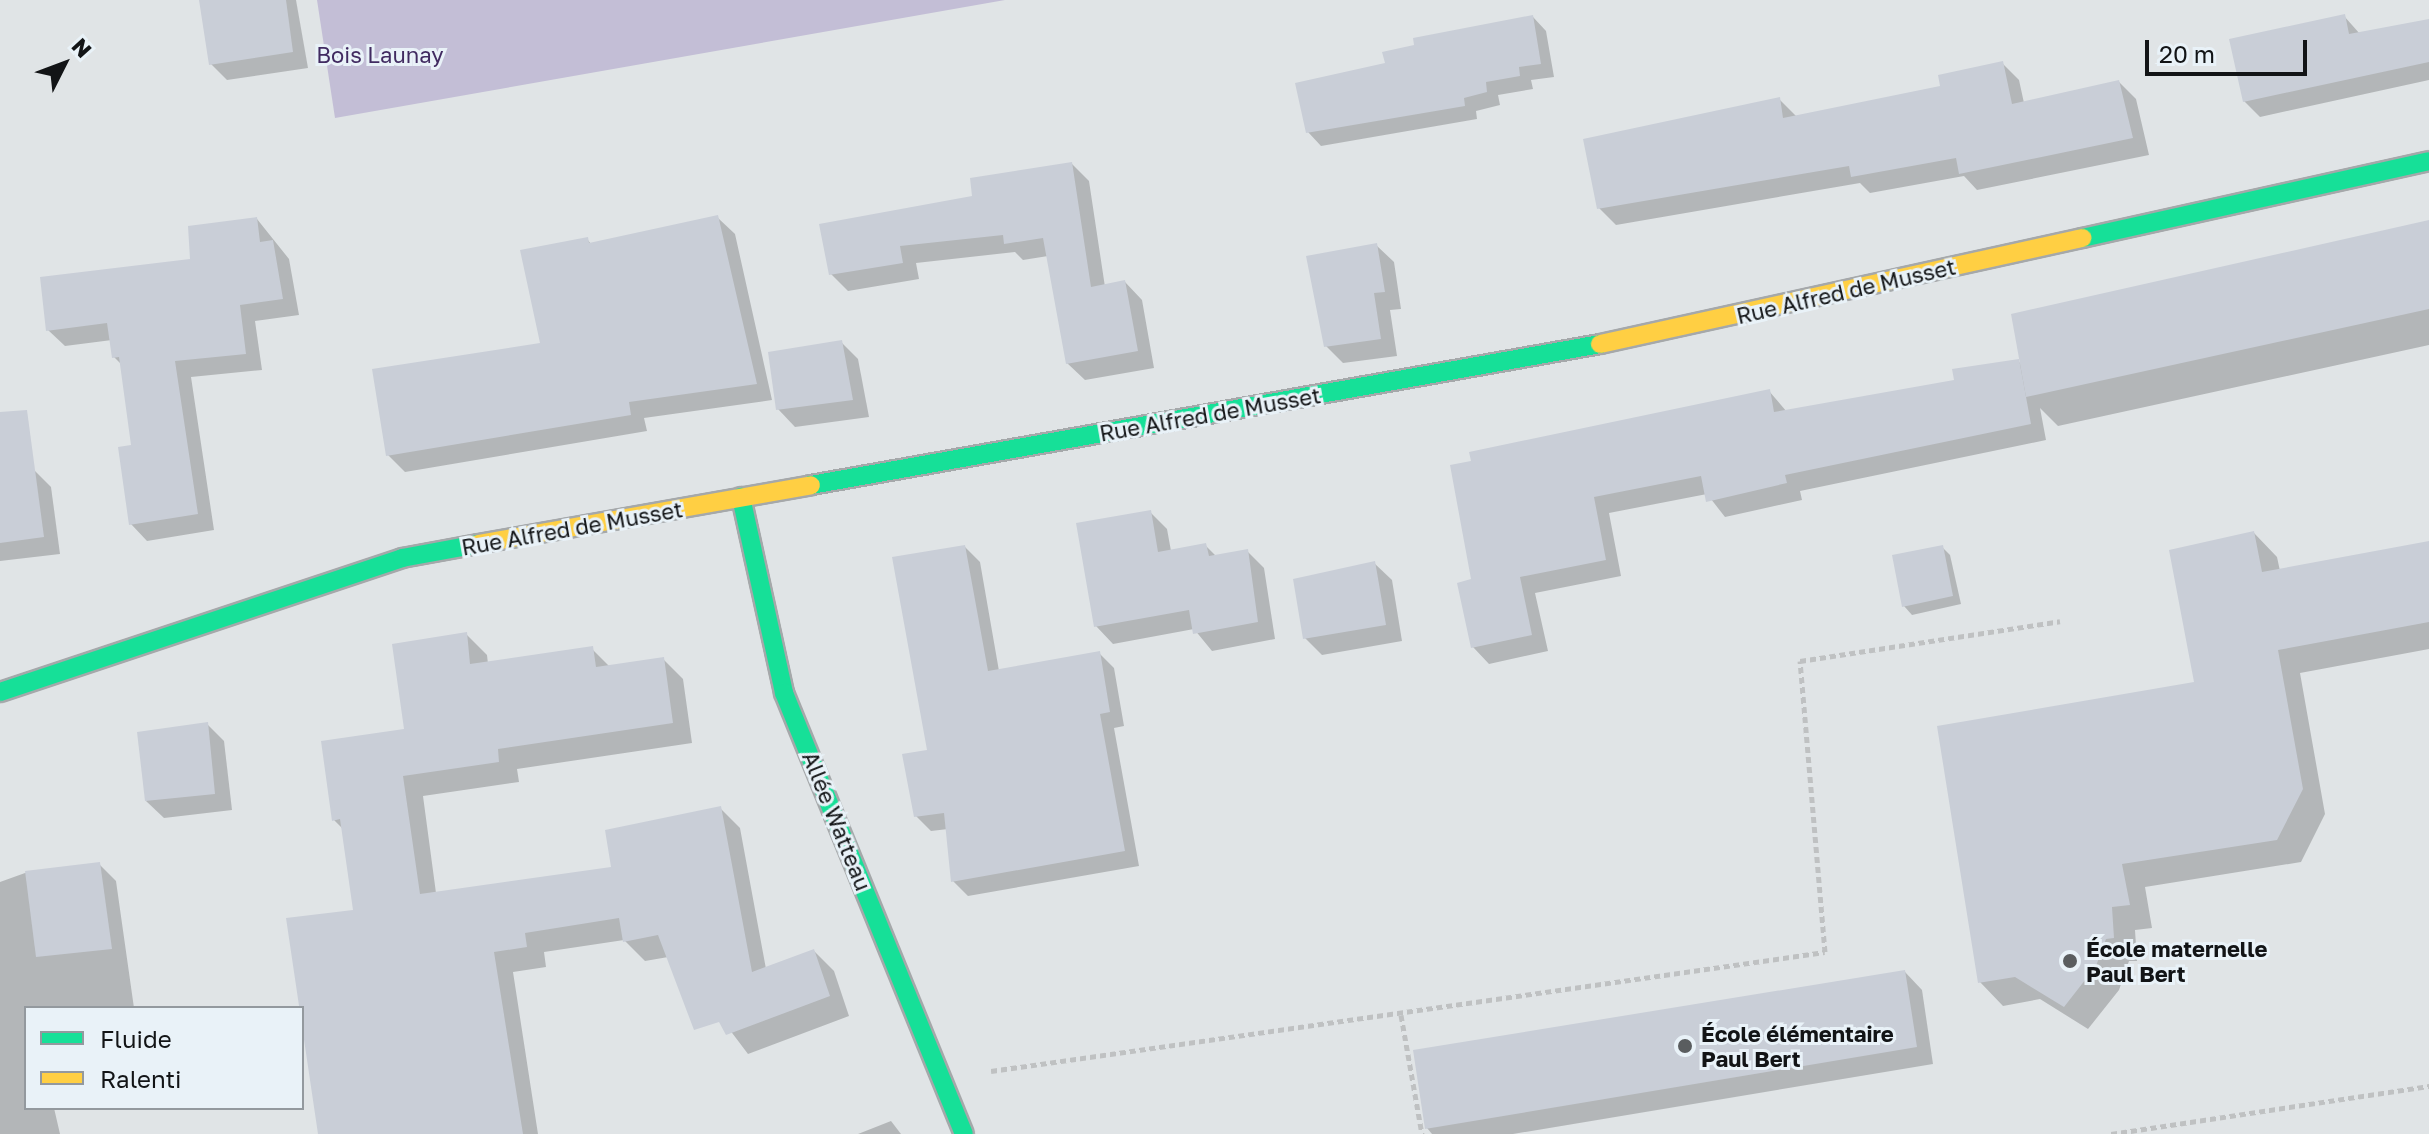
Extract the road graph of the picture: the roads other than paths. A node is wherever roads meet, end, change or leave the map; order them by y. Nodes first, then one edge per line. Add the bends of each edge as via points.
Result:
1 (2429, 161) edge
2 (741, 497) junction
3 (0, 692) edge
4 (964, 1134) edge

1 - 2 street, Rue Alfred de Musset via 1643,336
2 - 3 street, Rue Alfred de Musset via 402,558
2 - 4 street, Allée Watteau via 784,693

